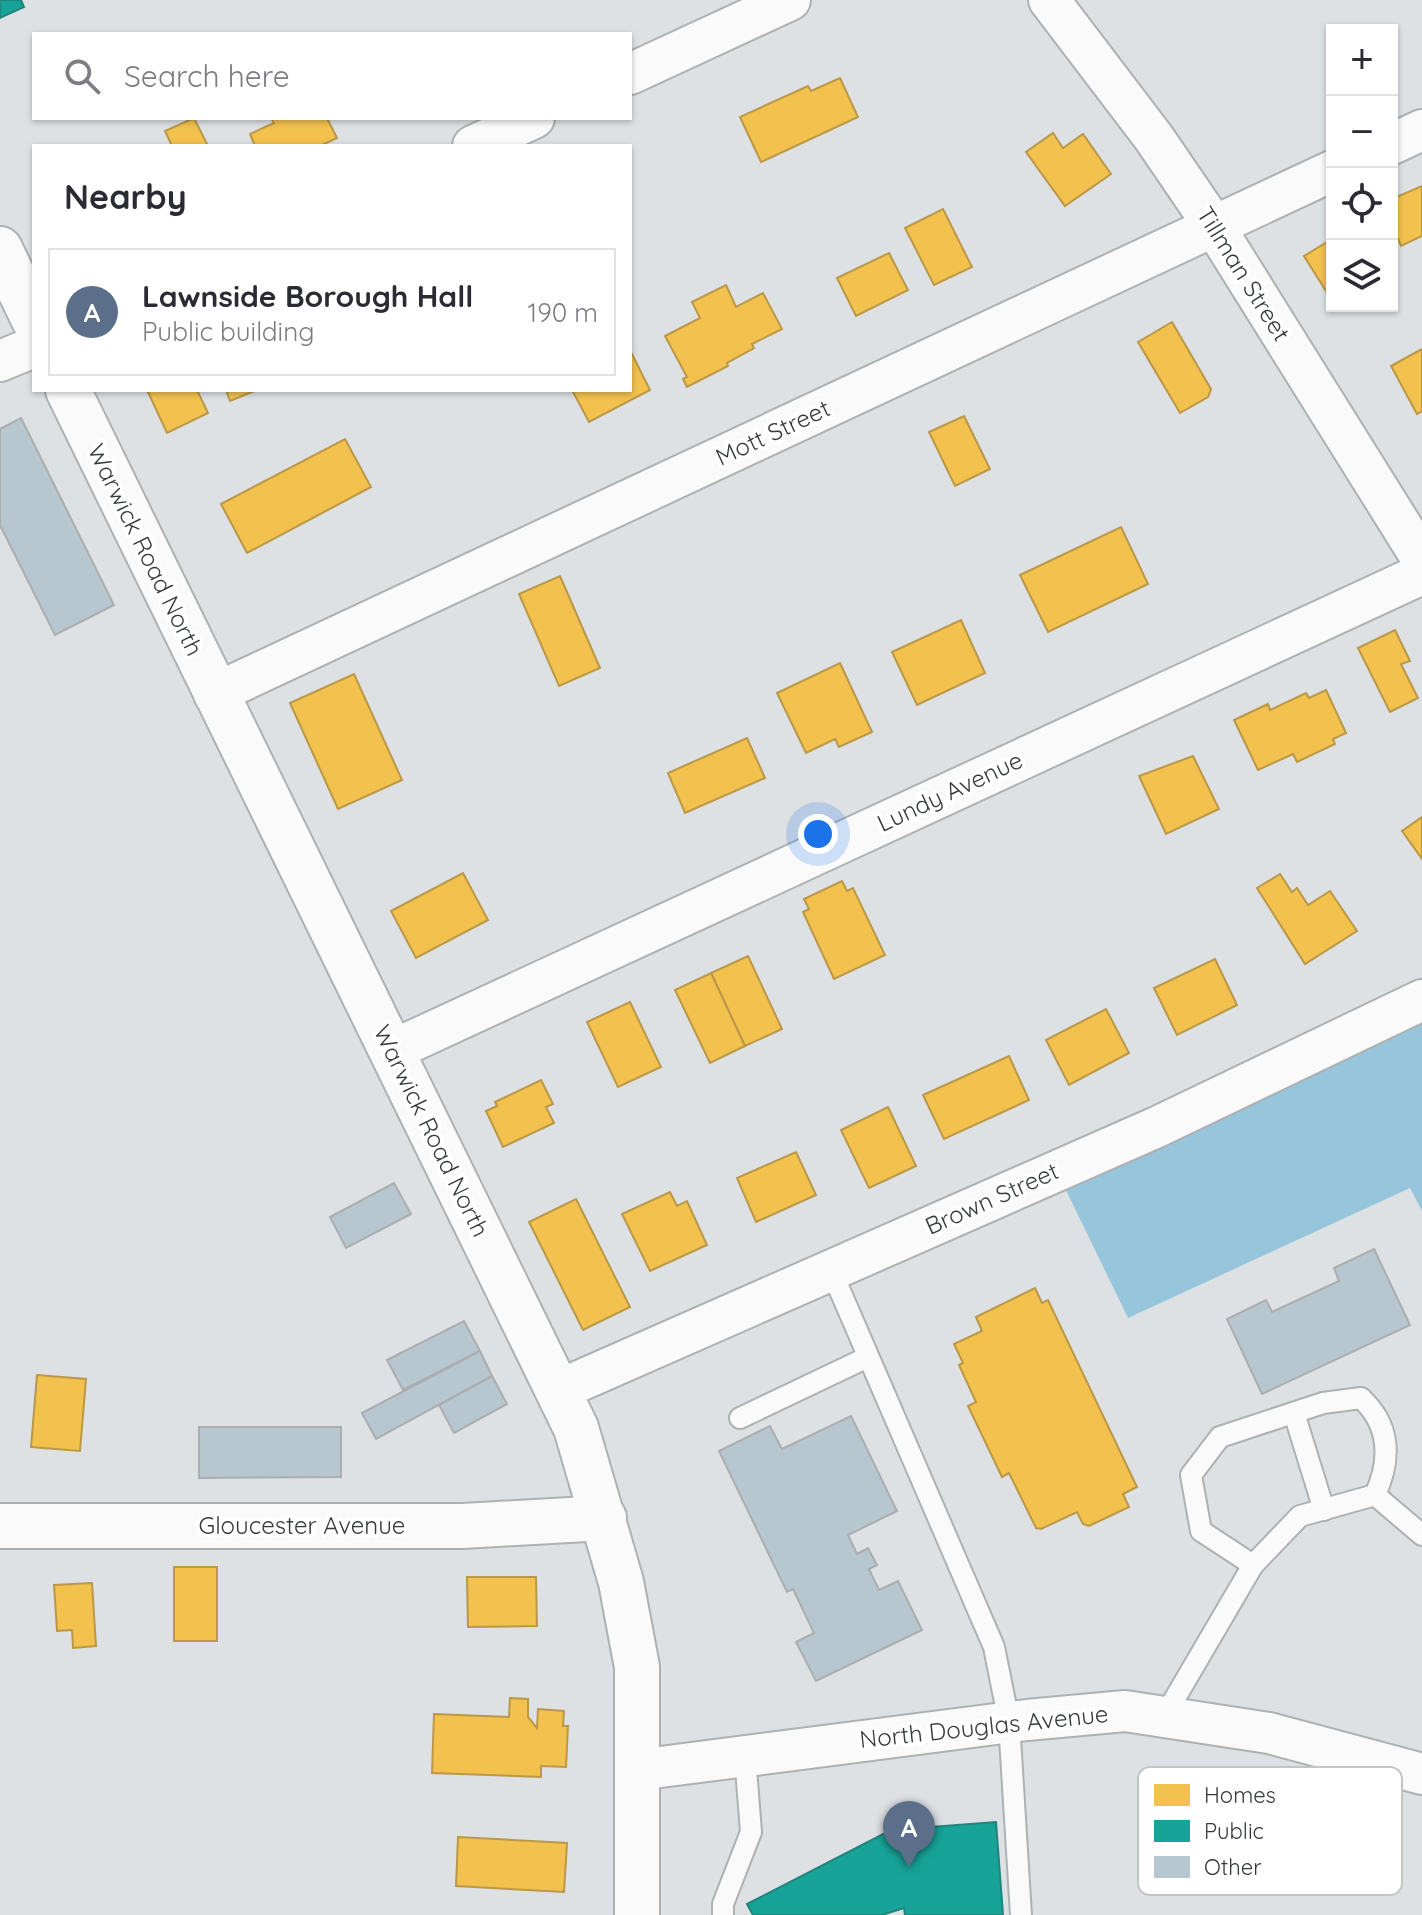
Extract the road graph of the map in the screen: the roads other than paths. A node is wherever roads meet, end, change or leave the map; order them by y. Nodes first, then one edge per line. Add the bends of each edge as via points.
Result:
1 (790, 0) edge
2 (1049, 0) edge
3 (632, 73) edge
4 (530, 120) edge
5 (1422, 130) edge
6 (1398, 141) edge
7 (477, 144) edge
8 (1326, 174) edge
9 (1214, 226) junction
10 (0, 249) edge
11 (32, 316) edge
12 (32, 348) edge
13 (0, 361) edge
14 (69, 392) edge
15 (1422, 559) edge
16 (1422, 574) edge
17 (214, 694) junction
18 (1422, 1000) edge
19 (391, 1051) junction
20 (831, 1270) junction
21 (868, 1357) junction
22 (559, 1390) junction
23 (1294, 1413) junction
24 (740, 1418) dead end
25 (1375, 1495) junction
26 (1324, 1510) junction
27 (604, 1518) junction
28 (0, 1526) edge
29 (1422, 1535) edge
30 (1253, 1565) junction
31 (1164, 1717) junction
32 (1009, 1722) junction
33 (745, 1756) junction
34 (1396, 1767) edge
35 (1402, 1769) edge
36 (637, 1770) junction
37 (1422, 1774) edge
38 (637, 1915) edge
39 (723, 1915) edge
40 (1021, 1915) edge

1 - 3 street
2 - 9 street, Tillman Street
4 - 7 street
5 - 6 street
8 - 9 street, Mott Street
9 - 15 street, Tillman Street
9 - 17 street, Mott Street
10 - 11 street
12 - 13 street
14 - 17 street, Warwick Road North
16 - 19 street, Lundy Avenue
17 - 19 street, Warwick Road North
18 - 20 street, Brown Street via 1157,1127
19 - 22 street, Warwick Road North
20 - 21 lane
20 - 22 street, Brown Street
21 - 24 lane
21 - 32 lane via 994,1647
22 - 27 street, Warwick Road North
23 - 25 lane via 1361,1398 1378,1414 1387,1468
23 - 26 lane
23 - 30 lane via 1220,1437 1191,1475 1201,1531
25 - 26 lane
25 - 29 lane
26 - 30 lane via 1300,1516
27 - 28 street, Gloucester Avenue via 463,1526
27 - 36 street, Warwick Road North via 637,1667
30 - 31 lane
31 - 32 street, North Douglas Avenue via 1125,1711
31 - 34 street, North Douglas Avenue via 1269,1733
32 - 33 street, North Douglas Avenue
32 - 40 lane
33 - 36 street, North Douglas Avenue
33 - 39 lane via 751,1832
35 - 37 street, North Douglas Avenue
36 - 38 street, Warwick Road North

